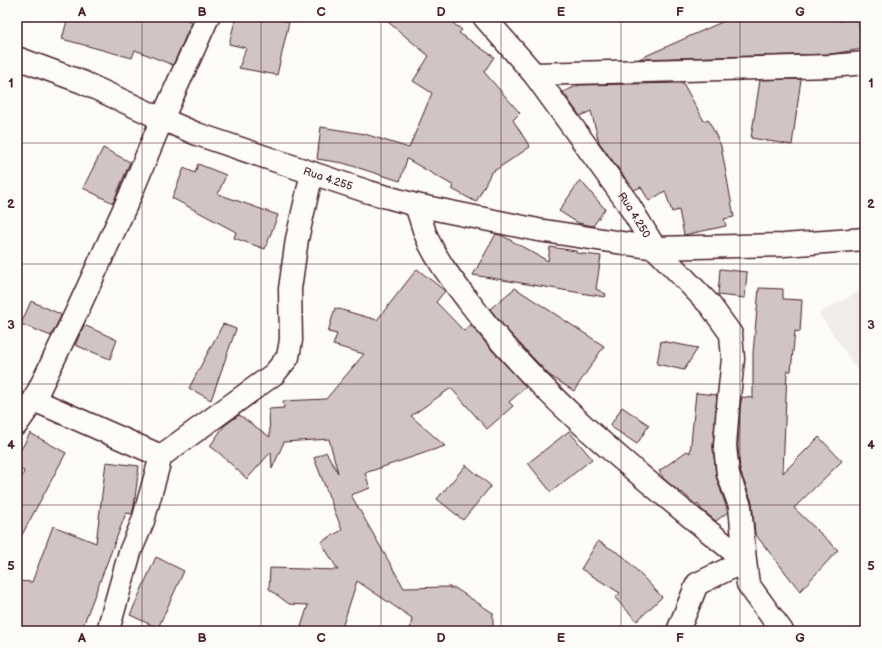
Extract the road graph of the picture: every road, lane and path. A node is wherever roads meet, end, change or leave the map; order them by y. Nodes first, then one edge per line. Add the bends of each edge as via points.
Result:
1 (208, 17) edge
2 (484, 17) edge
3 (17, 58) edge
4 (865, 63) edge
5 (534, 74) junction
6 (162, 120) junction
7 (312, 173) junction
8 (416, 205) junction
9 (865, 240) edge
10 (655, 248) junction
11 (34, 400) junction
12 (17, 424) edge
13 (160, 456) junction
14 (745, 561) junction
15 (110, 631) edge
16 (678, 631) edge
17 (782, 631) edge

1 - 6 street
2 - 5 street, Rua 4.250
3 - 6 street, Rua 4.255 via 82,82
4 - 5 street
5 - 10 street, Rua 4.250 via 626,202
6 - 7 street, Rua 4.255
6 - 11 street via 78,309
7 - 8 street, Rua 4.255
7 - 13 street via 297,239 290,289 291,340 288,358 274,374
8 - 10 street, Rua 4.255 via 538,230
8 - 14 street via 426,234 445,270 488,327 538,383 631,468
9 - 10 street, Rua 4.250
10 - 14 street via 710,305 731,334 733,359 725,446 728,474 740,506
11 - 12 street
11 - 13 street
13 - 15 street via 143,521 130,552
14 - 16 street via 697,584
14 - 17 street via 748,584

